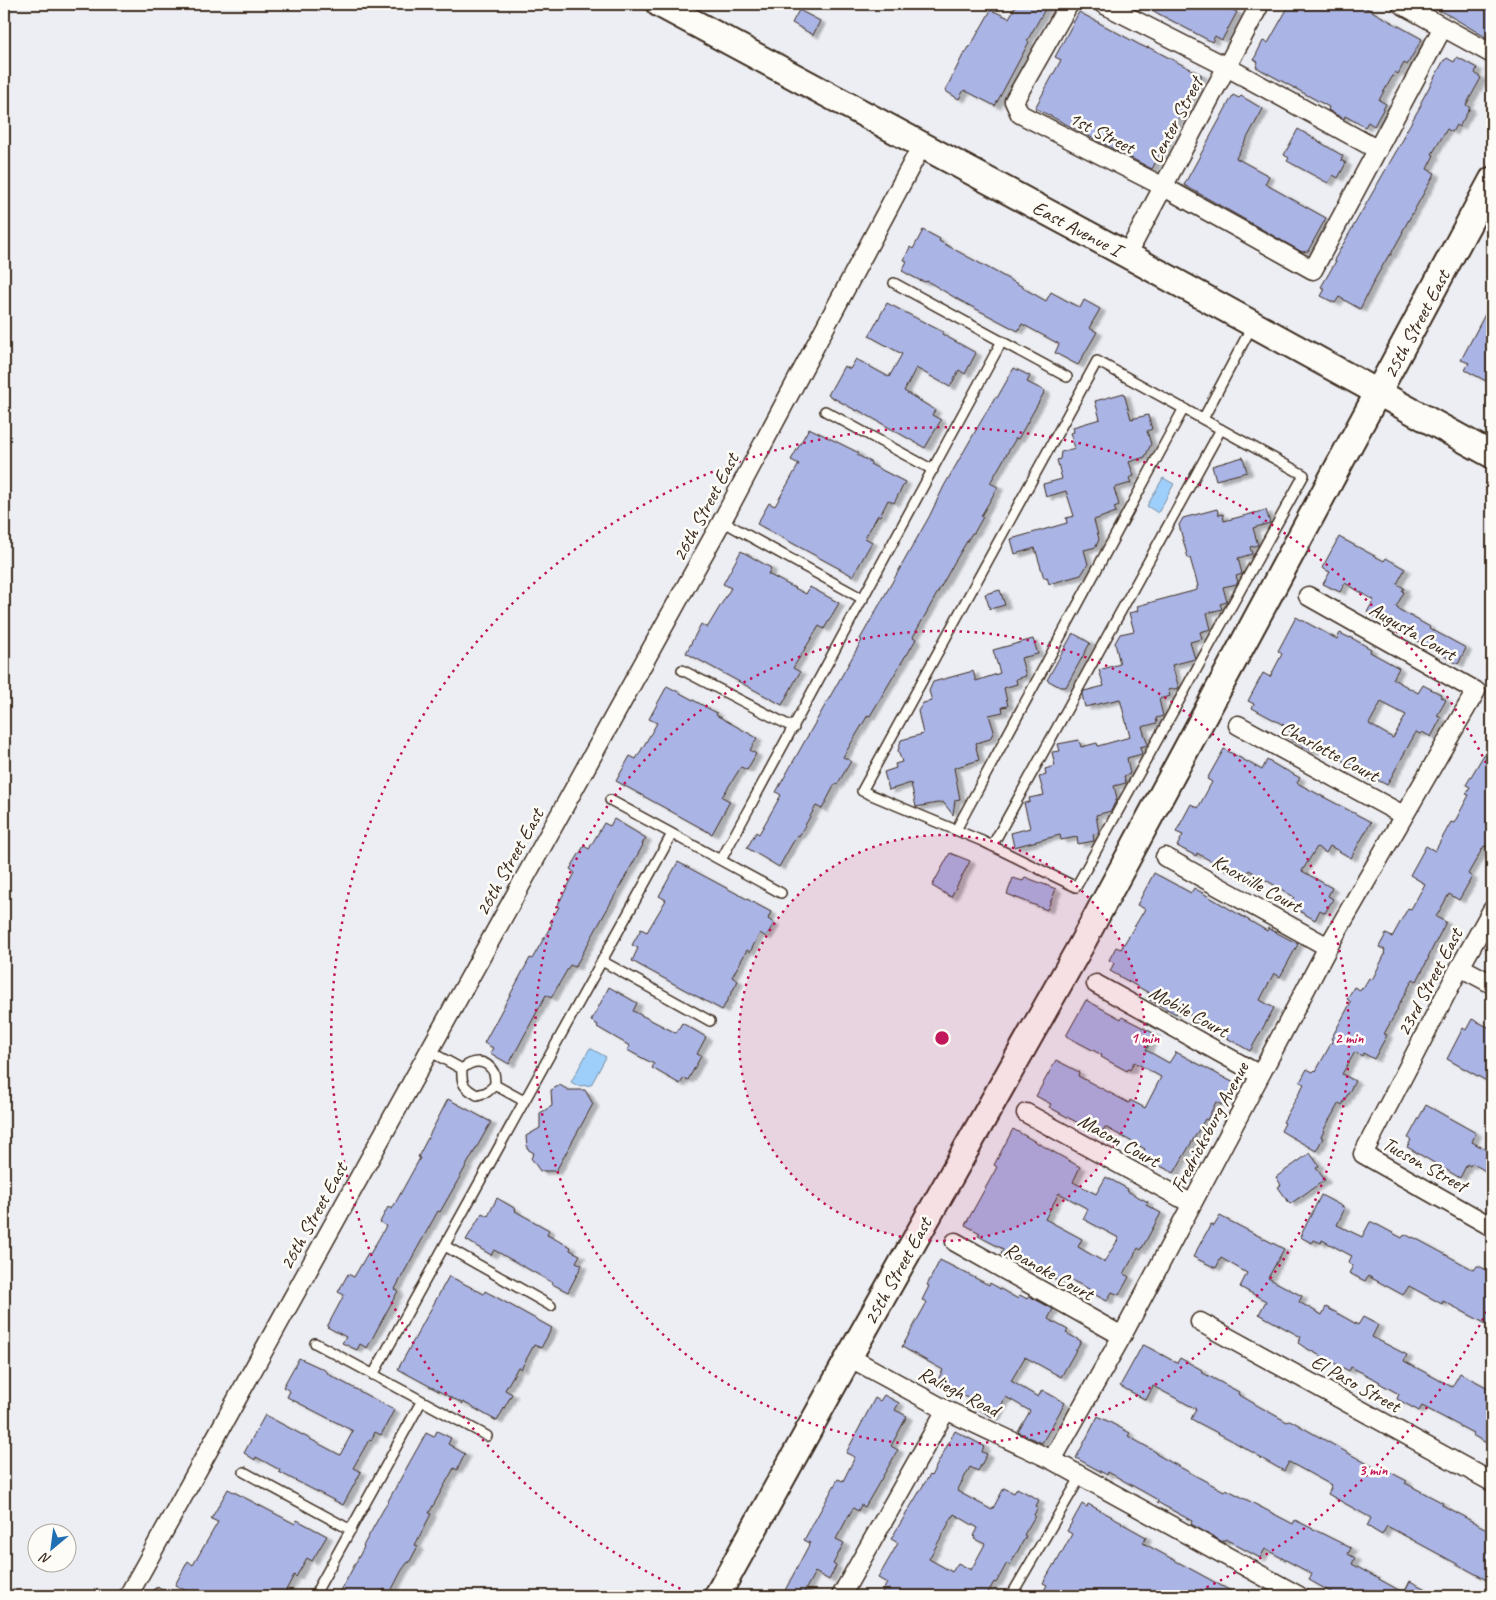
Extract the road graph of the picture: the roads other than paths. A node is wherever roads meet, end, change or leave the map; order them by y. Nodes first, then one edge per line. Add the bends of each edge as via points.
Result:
1 (659, 4) edge
2 (1069, 4) edge
3 (1103, 4) edge
4 (1260, 4) edge
5 (1401, 4) edge
6 (1444, 27) junction
7 (1492, 54) edge
8 (1227, 67) junction
9 (922, 145) junction
10 (1378, 150) junction
11 (1492, 180) edge
12 (1164, 187) junction
13 (1127, 255) junction
14 (894, 282) dead end
15 (1253, 324) junction
16 (1002, 341) junction
17 (1067, 378) dead end
18 (1379, 394) junction
19 (1184, 408) junction
20 (825, 411) dead end
21 (1203, 419) junction
22 (1221, 429) junction
23 (1492, 455) edge
24 (933, 470) junction
25 (722, 521) junction
26 (1308, 596) dead end
27 (863, 599) junction
28 (682, 670) dead end
29 (1238, 725) dead end
30 (794, 728) junction
31 (610, 800) dead end
32 (1403, 815) junction
33 (956, 830) junction
34 (672, 834) junction
35 (992, 846) junction
36 (1165, 857) dead end
37 (721, 860) junction
38 (781, 893) dead end
39 (1492, 910) edge
40 (1328, 947) junction
41 (602, 961) junction
42 (1460, 967) junction
43 (1096, 984) dead end
44 (1492, 984) edge
45 (710, 1021) dead end
46 (429, 1051) junction
47 (462, 1069) junction
48 (1260, 1074) junction
49 (495, 1085) junction
50 (524, 1101) junction
51 (1026, 1113) dead end
52 (1363, 1154) joint
53 (1192, 1204) junction
54 (1492, 1227) edge
55 (955, 1242) dead end
56 (445, 1246) junction
57 (551, 1306) dead end
58 (1200, 1322) dead end
59 (1122, 1336) junction
60 (315, 1343) dead end
61 (849, 1357) junction
62 (373, 1375) junction
63 (421, 1402) junction
64 (946, 1410) junction
65 (487, 1436) dead end
66 (1052, 1460) junction
67 (244, 1472) dead end
68 (1081, 1476) junction
69 (1492, 1482) edge
70 (350, 1530) junction
71 (128, 1596) edge
72 (314, 1596) edge
73 (717, 1596) edge
74 (841, 1596) edge
75 (1011, 1596) edge
76 (1300, 1596) edge

1 - 9 street, East Avenue I
2 - 12 street, 1st Street via 1014,102 1020,114
3 - 8 street
4 - 8 street, Center Street
5 - 6 street
6 - 7 street
6 - 10 street
8 - 10 street
8 - 12 street, Center Street
9 - 13 street, East Avenue I
9 - 25 street, 26th Street East
10 - 12 street, 1st Street via 1313,270
11 - 18 street, 25th Street East
12 - 13 street, Center Street
13 - 15 street, East Avenue I
14 - 16 lane
15 - 18 street, East Avenue I
15 - 21 lane
16 - 17 lane
16 - 24 lane
18 - 23 street, East Avenue I
18 - 61 street, 25th Street East via 1080,948
19 - 21 lane
19 - 33 lane
19 - 33 lane via 1097,361 862,791
20 - 24 lane
21 - 22 lane
22 - 35 lane
22 - 35 lane via 1304,474 1076,887
24 - 27 lane
25 - 27 lane
25 - 46 street, 26th Street East
26 - 32 street, Augusta Court via 1476,691
27 - 30 lane
28 - 30 lane
29 - 32 street, Charlotte Court
30 - 37 lane
31 - 34 lane
32 - 40 street, Fredricksburg Avenue
33 - 35 lane
34 - 37 lane
34 - 41 lane
36 - 40 street, Knoxville Court
37 - 38 lane
39 - 42 street, 23rd Street East
40 - 48 street, Fredricksburg Avenue
41 - 45 lane
41 - 50 lane
42 - 44 street
42 - 52 street, 23rd Street East
43 - 48 street, Mobile Court
46 - 47 lane
46 - 71 street, 26th Street East
47 - 49 lane via 469,1063 481,1062 494,1073
47 - 49 lane via 461,1078 466,1089 477,1095
48 - 53 street, Fredricksburg Avenue
49 - 50 lane
50 - 56 lane
51 - 53 street, Macon Court
52 - 54 street, Tucson Street
53 - 59 street, Fredricksburg Avenue
55 - 59 street, Roanoke Court
56 - 57 lane
56 - 62 lane
58 - 69 street, El Paso Street
59 - 66 street, Fredricksburg Avenue
60 - 62 lane
61 - 64 street, Raliegh Road
61 - 73 street, 25th Street East
62 - 63 lane
63 - 65 lane
63 - 70 lane
64 - 66 street, Raliegh Road
64 - 74 street
66 - 68 street, Raliegh Road
67 - 70 lane
68 - 75 lane
68 - 76 street, Raliegh Road
70 - 72 lane

